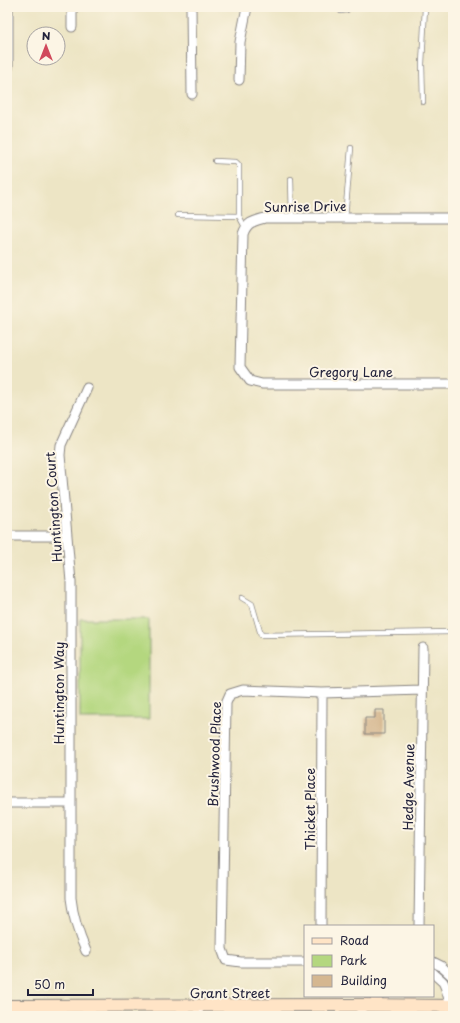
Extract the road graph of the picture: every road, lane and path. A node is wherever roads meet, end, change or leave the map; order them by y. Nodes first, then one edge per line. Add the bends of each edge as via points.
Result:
1 (8, 7) edge
2 (72, 7) edge
3 (191, 7) edge
4 (246, 7) edge
5 (347, 7) edge
6 (425, 7) edge
7 (341, 11) dead end
8 (72, 27) dead end
9 (7, 70) edge
10 (238, 80) dead end
11 (192, 94) dead end
12 (423, 102) dead end
13 (351, 148) dead end
14 (215, 161) dead end
15 (291, 179) dead end
16 (178, 215) dead end
17 (239, 216) junction
18 (292, 218) junction
19 (345, 218) junction
20 (453, 218) edge
21 (245, 227) junction
22 (453, 384) edge
23 (86, 388) dead end
24 (7, 536) edge
25 (67, 536) junction
26 (71, 582) joint
27 (242, 598) dead end
28 (453, 632) edge
29 (423, 648) dead end
30 (422, 690) junction
31 (322, 693) junction
32 (7, 803) edge
33 (71, 803) junction
34 (321, 925) edge
35 (420, 925) edge
36 (86, 951) dead end
37 (304, 962) edge
38 (434, 962) edge
39 (434, 974) edge
40 (453, 977) edge
41 (7, 1006) edge
42 (453, 1006) edge
43 (361, 1010) edge
44 (199, 1011) edge

1 - 9 street
2 - 8 street
3 - 11 street
4 - 10 street via 240,42
5 - 7 lane via 347,10
6 - 12 lane
13 - 19 lane
14 - 17 lane via 236,162 239,165
15 - 18 lane
16 - 17 lane
17 - 21 lane
18 - 19 street, Sunrise Drive
18 - 21 street, Sunrise Drive via 266,218 250,222
19 - 20 street, Sunrise Drive
21 - 22 street, Gregory Lane via 240,367 250,382
23 - 25 street, Huntington Court via 61,445 60,465
24 - 25 street
25 - 26 street, Huntington Court
26 - 33 street, Huntington Way
27 - 28 lane via 252,604 261,635
29 - 30 street, Hedge Avenue
30 - 31 street, Brushwood Place
30 - 35 street, Hedge Avenue
31 - 34 street, Thicket Place
31 - 37 street, Brushwood Place via 243,690 230,694 226,703 222,949 226,960
32 - 33 street
33 - 36 street, Huntington Way via 71,898 78,935
38 - 40 street
39 - 42 street via 442,982
41 - 44 street, Grant Street
42 - 43 street, Grant Street
43 - 44 street, Grant Street

